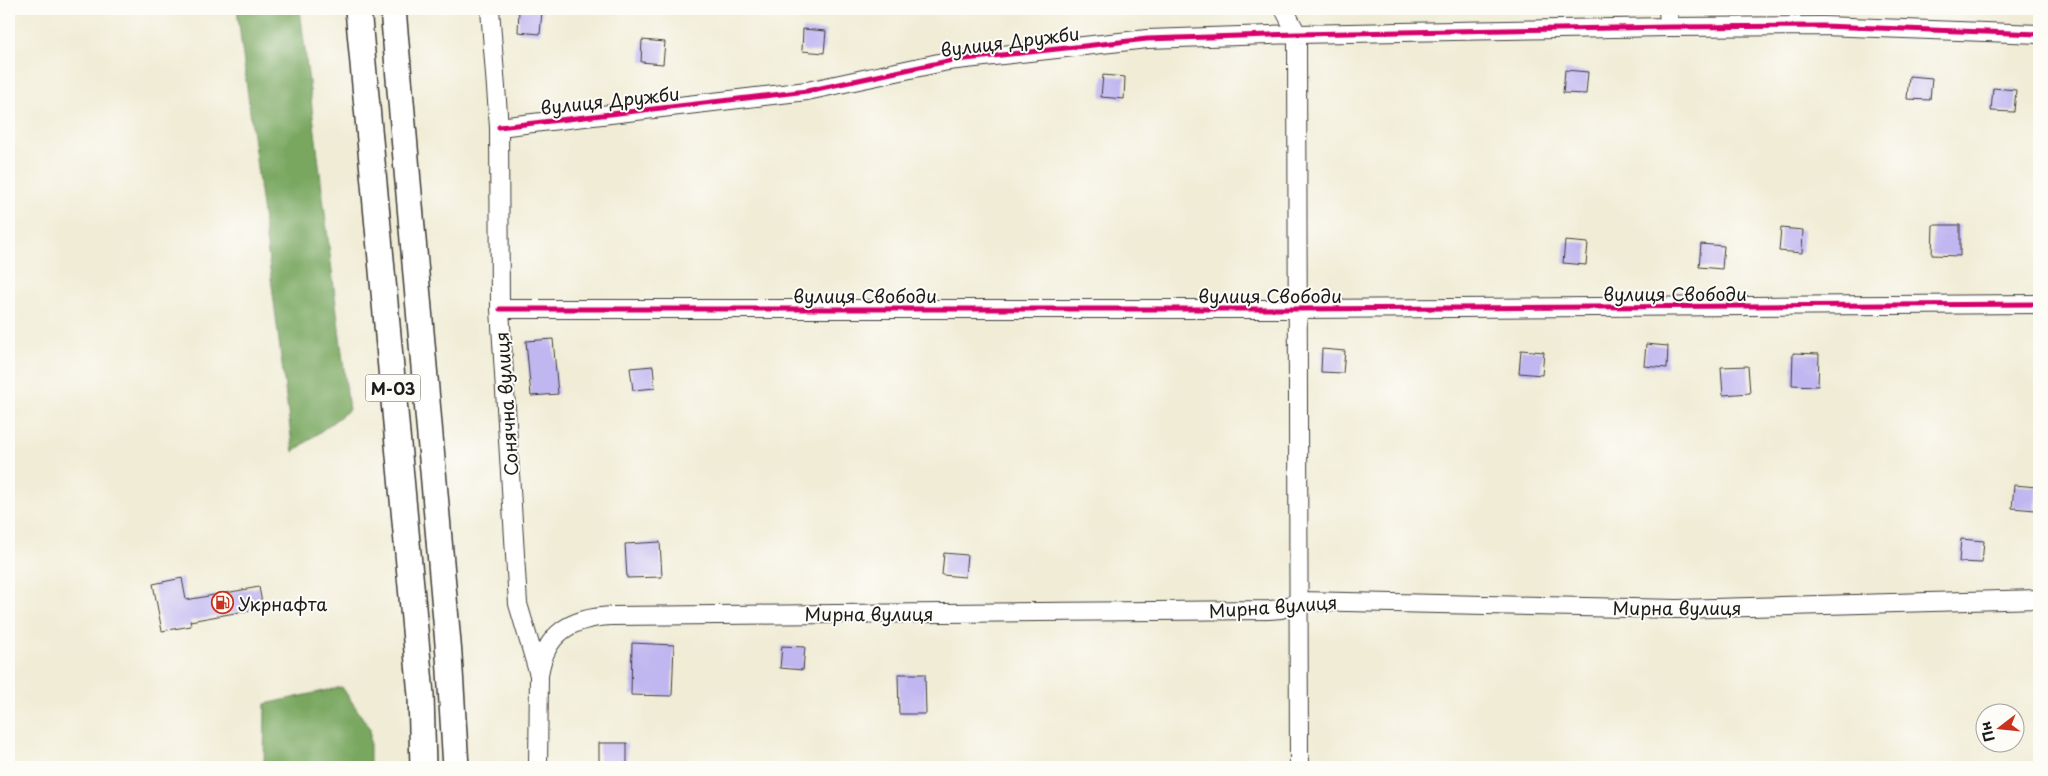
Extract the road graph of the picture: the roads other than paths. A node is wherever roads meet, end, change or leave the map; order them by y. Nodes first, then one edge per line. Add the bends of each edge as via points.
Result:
1 (358, 9) edge
2 (393, 9) edge
3 (490, 9) edge
4 (1284, 9) edge
5 (1668, 9) edge
6 (1669, 27) junction
7 (1297, 34) junction
8 (2039, 34) edge
9 (499, 127) junction
10 (2039, 304) edge
11 (500, 309) junction
12 (1298, 309) junction
13 (2039, 599) edge
14 (1300, 601) junction
15 (539, 675) junction
16 (424, 767) edge
17 (456, 767) edge
18 (538, 767) edge
19 (1299, 767) edge

1 - 16 highway, М-03 via 421,695
2 - 17 highway, М-03 via 444,586
3 - 9 street, Сонячна вулиця
4 - 7 street
5 - 6 street
6 - 7 street, вулиця Дружби
6 - 8 street, вулиця Дружби via 1823,26
7 - 9 street, вулиця Дружби via 1147,39 957,60 807,91
7 - 12 street
9 - 11 street, Сонячна вулиця
10 - 12 street, вулиця Свободи
11 - 12 street, вулиця Свободи
11 - 15 street, Сонячна вулиця via 518,604
12 - 14 street
13 - 14 street, Мирна вулиця via 1677,609
14 - 15 street, Мирна вулиця via 1269,610 597,616 575,622 557,635 544,653
14 - 19 street
15 - 18 street, Сонячна вулиця

